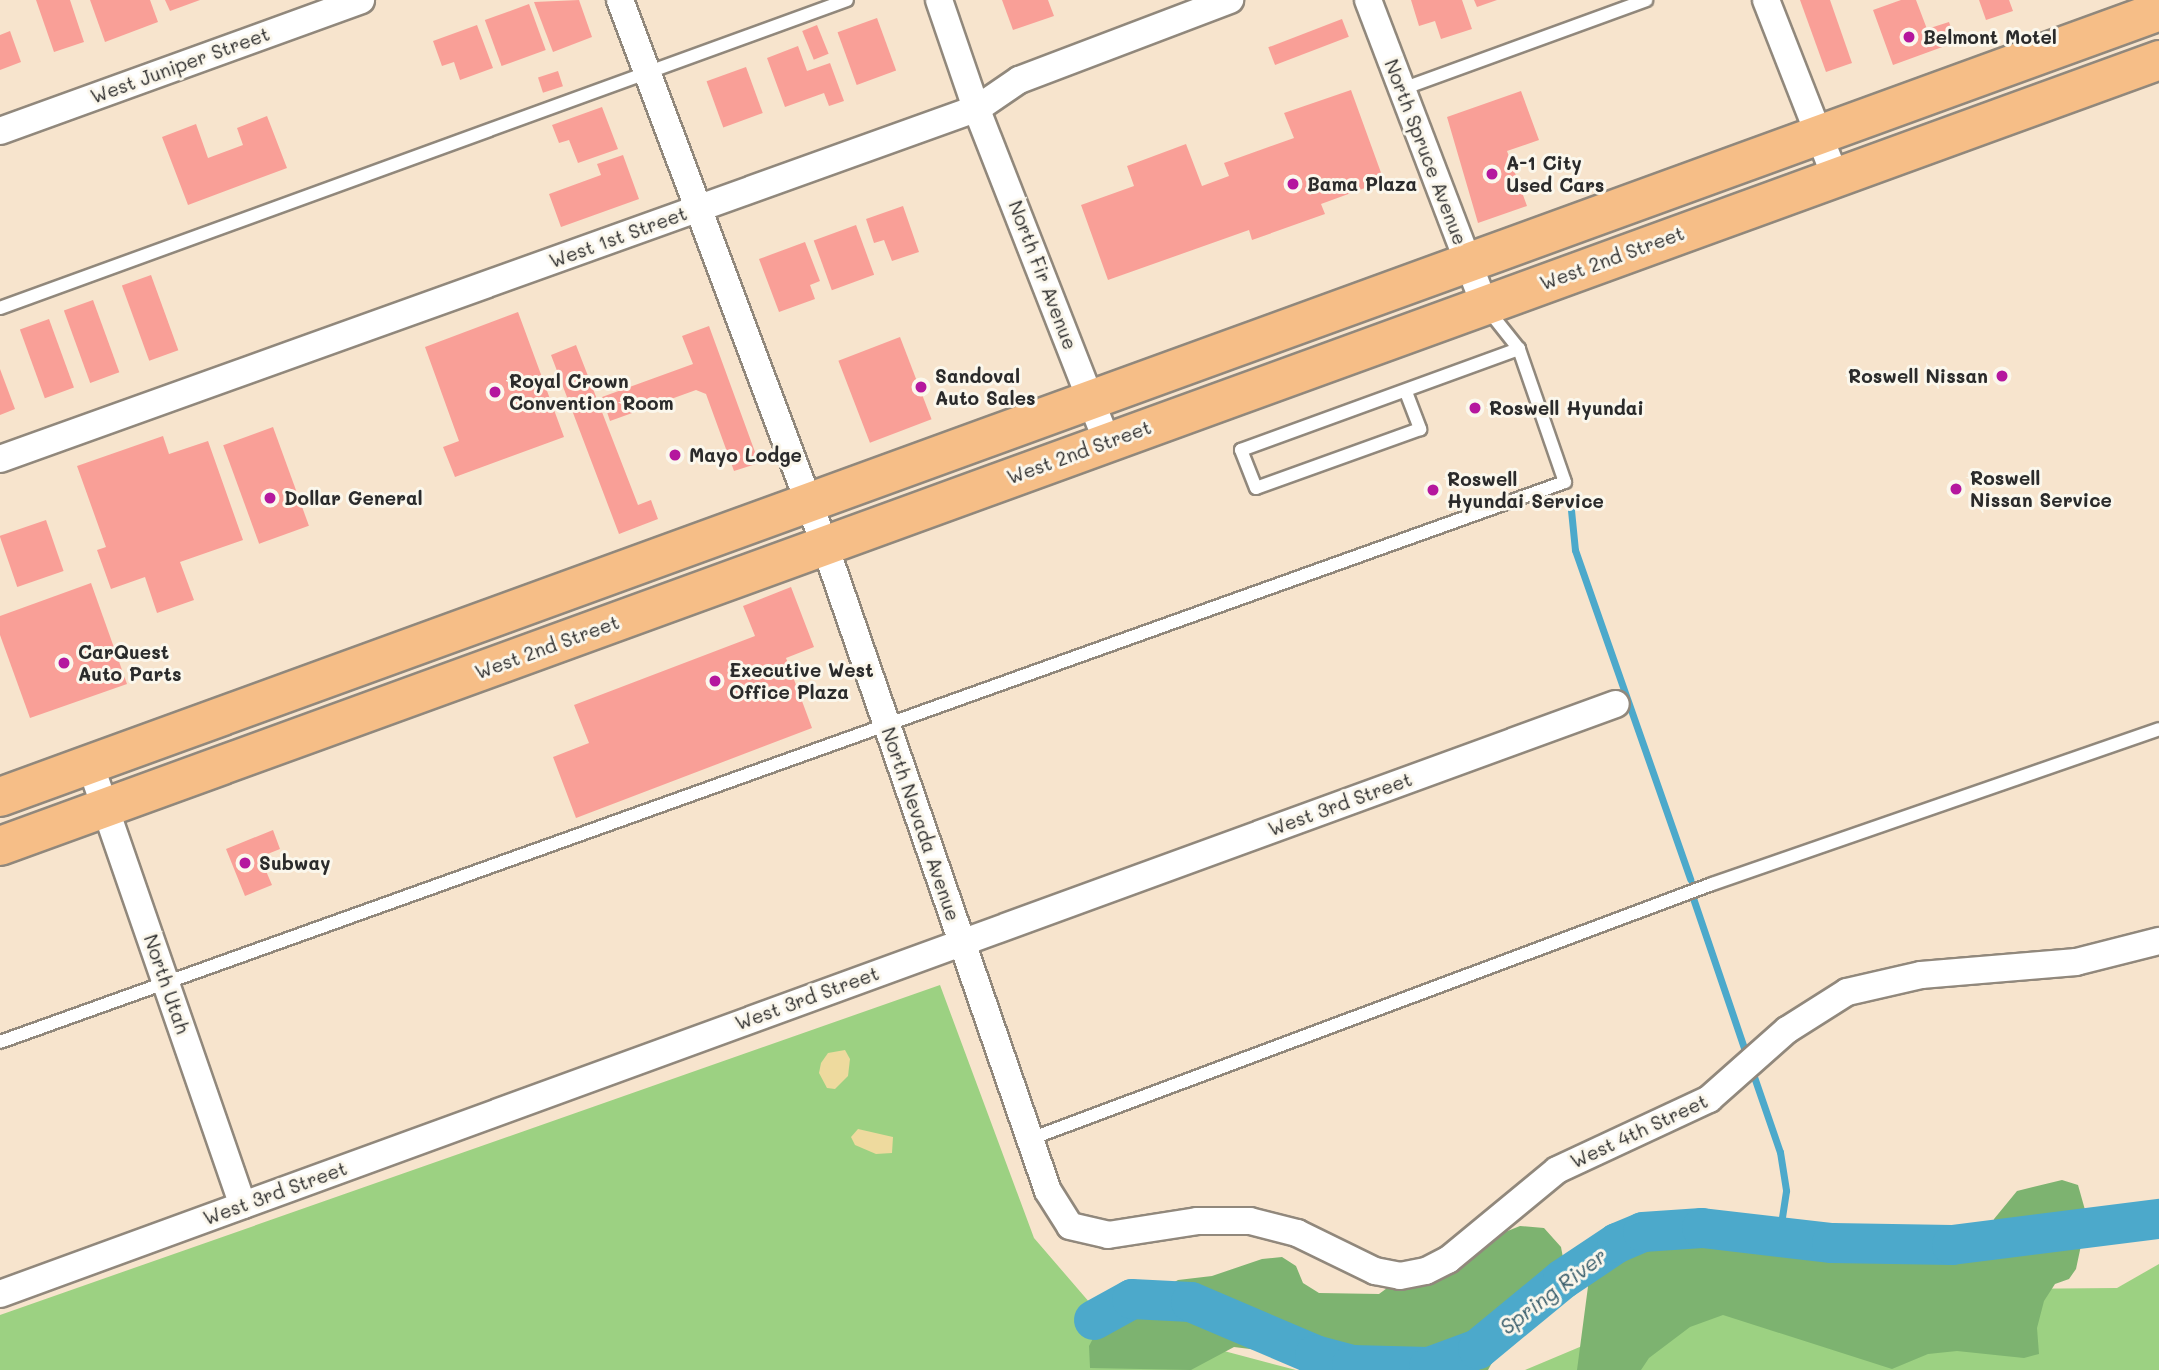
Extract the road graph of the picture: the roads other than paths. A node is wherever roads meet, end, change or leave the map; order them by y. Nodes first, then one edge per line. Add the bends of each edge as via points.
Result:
1 (361, 0) edge
2 (620, 0) edge
3 (848, 0) edge
4 (939, 0) edge
5 (1230, 0) edge
6 (1368, 0) edge
7 (1646, 0) edge
8 (1766, 0) edge
9 (2159, 11) edge
10 (2159, 60) edge
11 (647, 73) junction
12 (1402, 89) junction
13 (978, 108) junction
14 (0, 131) edge
15 (1820, 134) junction
16 (1835, 176) junction
17 (696, 209) junction
18 (1468, 262) junction
19 (1483, 304) junction
20 (0, 309) edge
21 (1519, 349) junction
22 (1406, 392) junction
23 (1091, 398) junction
24 (1107, 442) junction
25 (0, 459) edge
26 (809, 500) junction
27 (825, 545) junction
28 (1616, 704) dead end
29 (887, 725) junction
30 (2159, 729) edge
31 (90, 764) junction
32 (0, 797) edge
33 (107, 807) junction
34 (0, 846) edge
35 (962, 942) junction
36 (2159, 942) edge
37 (166, 981) junction
38 (0, 1042) edge
39 (1030, 1139) junction
40 (243, 1205) junction
41 (1084, 1232) joint
42 (0, 1294) edge

1 - 14 street, West Juniper Street
2 - 11 street, North Nevada Avenue
3 - 11 lane
4 - 13 street, North Fir Avenue
5 - 13 street, West 1st Street via 1019,80
6 - 12 street, North Spruce Avenue
7 - 12 lane
8 - 15 street
9 - 15 main road
10 - 16 main road, West 2nd Street
11 - 17 street, North Nevada Avenue
11 - 20 lane
12 - 18 street, North Spruce Avenue
13 - 17 street, West 1st Street
13 - 23 street, North Fir Avenue
15 - 16 street
15 - 18 main road
16 - 19 main road, West 2nd Street
17 - 25 street, West 1st Street
17 - 26 street, North Nevada Avenue
18 - 19 street, North Spruce Avenue
18 - 23 main road
19 - 21 lane
19 - 24 main road, West 2nd Street
21 - 22 lane
21 - 29 lane via 1564,482
22 - 22 lane via 1241,450 1256,488 1420,429
23 - 24 street, North Fir Avenue
23 - 26 main road
24 - 27 main road, West 2nd Street
26 - 27 street, North Nevada Avenue
26 - 31 main road
27 - 29 street, North Nevada Avenue
27 - 33 main road, West 2nd Street
28 - 35 street, West 3rd Street
29 - 35 street, North Nevada Avenue
29 - 37 lane
30 - 39 lane via 1712,884
31 - 32 main road
31 - 33 street, North Utah
33 - 34 main road, West 2nd Street
33 - 37 street, North Utah
35 - 39 street, North Nevada Avenue
35 - 40 street, West 3rd Street
36 - 41 street, West 4th Street via 2076,962 1921,975 1847,992 1787,1030 1709,1099 1557,1170 1448,1260 1426,1271 1400,1276 1375,1271 1297,1233 1250,1221 1197,1221 1108,1235
37 - 38 lane
37 - 40 street, North Utah
39 - 41 street, North Nevada Avenue via 1055,1208 1070,1226
40 - 42 street, West 3rd Street

